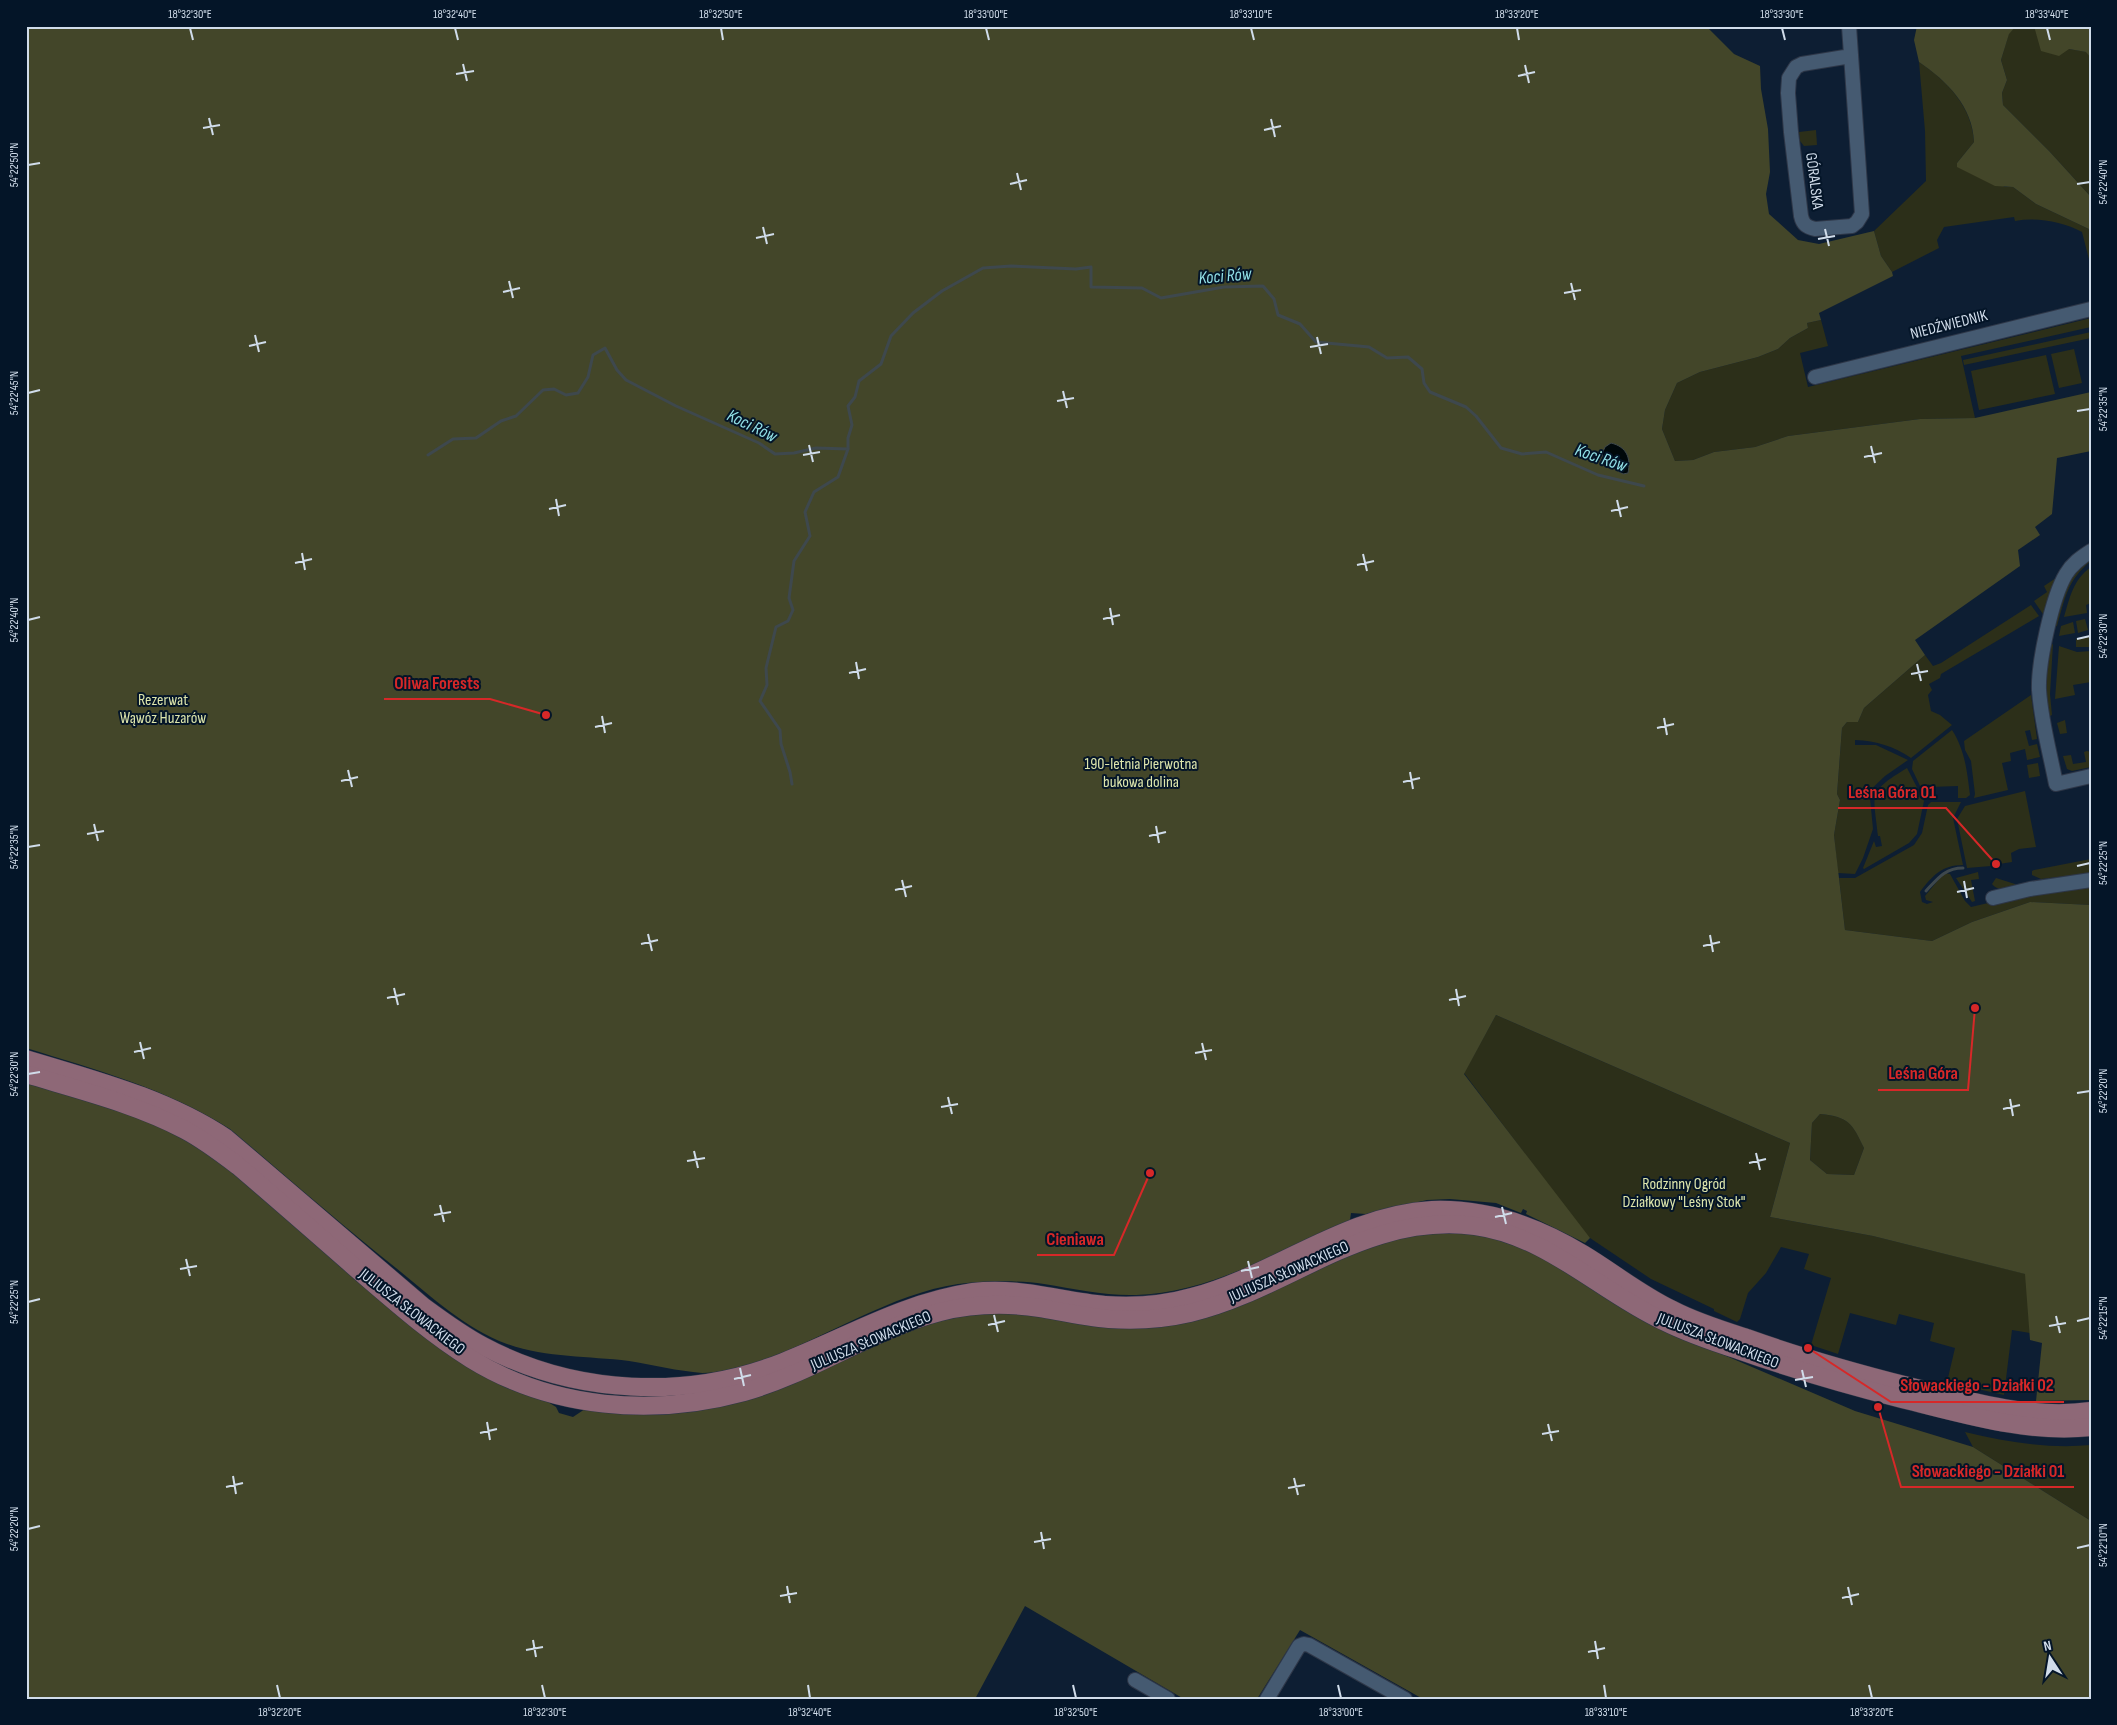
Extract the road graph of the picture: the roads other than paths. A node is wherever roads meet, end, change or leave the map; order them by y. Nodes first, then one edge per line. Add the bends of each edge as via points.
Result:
1 (1849, 26) edge
2 (1851, 56) junction
3 (2091, 309) edge
4 (1815, 377) dead end
5 (2091, 551) edge
6 (2091, 776) edge
7 (2091, 880) edge
8 (1994, 898) dead end
9 (28, 1064) edge
10 (2091, 1411) edge
11 (2091, 1427) edge
12 (1135, 1680) dead end
13 (1168, 1699) edge
14 (1266, 1699) edge
15 (1405, 1699) edge

1 - 2 street, GÓRALSKA
2 - 2 street, GÓRALSKA via 1862,214 1852,226 1809,228 1802,221 1791,132 1789,78 1796,67 1809,62
3 - 4 street, NIEDŹWIEDNIK
5 - 6 street via 2075,562 2061,583 2043,654 2039,688 2056,784
7 - 8 street
9 - 10 main road, JULIUSZA SŁOWACKIEGO via 147,1098 203,1123 226,1138 418,1302 456,1330 516,1361 576,1380 646,1387 732,1378 779,1364 912,1306 990,1290 1126,1306 1177,1301 1236,1282 1368,1223 1408,1213 1456,1210 1513,1220 1548,1235 1668,1308 1784,1352 2002,1408 2059,1414
9 - 11 main road, JULIUSZA SŁOWACKIEGO via 185,1130 214,1147 448,1344 508,1378 572,1399 671,1406 719,1398 789,1376 904,1324 938,1312 963,1308 1034,1307 1114,1320 1188,1313 1248,1292 1371,1237 1405,1228 1446,1224 1475,1226 1520,1237 1570,1263 1660,1320 1705,1339 1820,1378 2021,1426
12 - 13 street
14 - 15 street via 1299,1646 1304,1644

